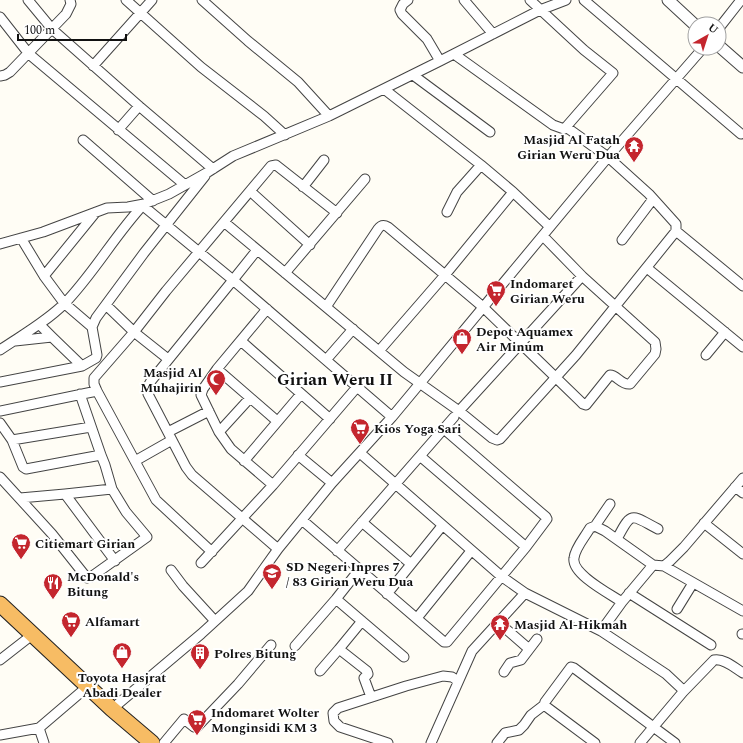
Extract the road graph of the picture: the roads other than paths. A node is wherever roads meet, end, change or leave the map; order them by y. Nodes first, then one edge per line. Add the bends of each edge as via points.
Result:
1 (28, 0) edge
2 (70, 0) edge
3 (126, 0) edge
4 (152, 0) edge
5 (202, 0) edge
6 (408, 0) edge
7 (464, 0) edge
8 (530, 0) edge
9 (566, 0) edge
10 (584, 0) edge
11 (668, 0) edge
12 (741, 0) edge
13 (540, 10) junction
14 (141, 13) junction
15 (687, 18) edge
16 (727, 18) edge
17 (1, 21) edge
18 (52, 29) junction
19 (493, 34) junction
20 (727, 53) edge
21 (29, 54) junction
22 (454, 54) junction
23 (696, 56) edge
24 (440, 61) junction
25 (94, 66) junction
26 (743, 67) edge
27 (1, 75) edge
28 (412, 75) junction
29 (675, 79) junction
30 (384, 89) junction
31 (139, 106) junction
32 (329, 116) junction
33 (566, 127) junction
34 (118, 130) junction
35 (490, 132) dead end
36 (741, 134) dead end
37 (285, 135) junction
38 (83, 140) dead end
39 (608, 157) junction
40 (324, 160) dead end
41 (481, 165) junction
42 (210, 170) junction
43 (366, 179) dead end
44 (185, 185) junction
45 (303, 187) junction
46 (250, 191) junction
47 (513, 192) junction
48 (653, 199) junction
49 (146, 203) junction
50 (97, 211) junction
51 (447, 212) dead end
52 (337, 213) junction
53 (224, 222) junction
54 (166, 226) junction
55 (550, 227) junction
56 (676, 231) junction
57 (543, 236) junction
58 (21, 238) junction
59 (622, 240) dead end
60 (0, 244) edge
61 (310, 245) junction
62 (257, 250) junction
63 (199, 252) junction
64 (647, 268) junction
65 (285, 273) junction
66 (445, 275) junction
67 (44, 276) junction
68 (582, 276) junction
69 (233, 280) junction
70 (743, 286) edge
71 (64, 303) junction
72 (106, 305) junction
73 (326, 307) junction
74 (483, 307) junction
75 (616, 307) junction
76 (267, 310) junction
77 (39, 324) junction
78 (92, 327) junction
79 (353, 329) junction
80 (134, 332) junction
81 (726, 332) junction
82 (52, 337) junction
83 (14, 341) junction
84 (241, 341) junction
85 (521, 343) junction
86 (743, 347) edge
87 (0, 350) edge
88 (379, 351) junction
89 (706, 355) dead end
90 (96, 358) junction
91 (168, 359) junction
92 (326, 360) junction
93 (82, 366) junction
94 (103, 368) junction
95 (217, 369) junction
96 (557, 377) junction
97 (0, 382) edge
98 (420, 383) junction
99 (357, 387) junction
100 (97, 391) junction
101 (80, 394) junction
102 (301, 394) junction
103 (250, 398) junction
104 (209, 410) junction
105 (0, 411) edge
106 (456, 414) junction
107 (392, 417) junction
108 (330, 419) junction
109 (277, 421) junction
110 (0, 423) edge
111 (91, 426) junction
112 (444, 429) junction
113 (219, 432) junction
114 (170, 436) junction
115 (12, 440) junction
116 (360, 453) junction
117 (101, 455) junction
118 (298, 455) junction
119 (420, 456) junction
120 (135, 460) junction
121 (244, 461) junction
122 (0, 477) edge
123 (743, 478) edge
124 (332, 483) junction
125 (395, 484) junction
126 (272, 485) junction
127 (735, 487) junction
128 (112, 489) junction
129 (743, 493) edge
130 (65, 494) junction
131 (20, 498) junction
132 (610, 504) dead end
133 (243, 519) junction
134 (302, 520) junction
135 (362, 522) junction
136 (704, 523) junction
137 (442, 526) junction
138 (595, 526) junction
139 (658, 529) dead end
140 (617, 539) junction
141 (526, 547) junction
142 (278, 549) junction
143 (337, 551) junction
144 (472, 551) junction
145 (212, 552) junction
146 (742, 552) edge
147 (115, 561) junction
148 (201, 563) dead end
149 (411, 564) junction
150 (653, 565) junction
151 (664, 566) junction
152 (171, 570) dead end
153 (359, 570) junction
154 (501, 576) junction
155 (693, 583) junction
156 (525, 593) junction
157 (629, 593) junction
158 (387, 594) junction
159 (336, 599) junction
160 (622, 602) junction
161 (0, 604) edge
162 (677, 609) dead end
163 (743, 611) edge
164 (417, 618) junction
165 (215, 621) junction
166 (362, 621) junction
167 (498, 622) junction
168 (601, 631) junction
169 (32, 635) junction
170 (537, 639) dead end
171 (271, 645) dead end
172 (711, 645) dead end
173 (295, 646) dead end
174 (339, 649) junction
175 (529, 649) junction
176 (404, 657) dead end
177 (0, 660) edge
178 (320, 671) dead end
179 (504, 672) dead end
180 (743, 674) edge
181 (458, 681) junction
182 (87, 687) junction
183 (683, 692) junction
184 (371, 697) junction
185 (544, 705) junction
186 (112, 709) junction
187 (654, 727) junction
188 (39, 728) junction
189 (1, 733) edge
190 (377, 741) edge
191 (44, 743) edge
192 (152, 743) edge
193 (164, 743) edge
194 (388, 743) edge
195 (431, 743) edge
196 (497, 743) edge
197 (595, 743) edge
198 (640, 743) edge
199 (675, 743) edge

1 - 18 street
2 - 18 street via 69,9
3 - 14 street
4 - 14 street
5 - 32 street via 298,82
6 - 24 street via 401,7 402,14 427,39
7 - 19 street
8 - 13 street
9 - 13 street
10 - 29 street
11 - 15 street
12 - 16 street
13 - 19 street
13 - 33 street via 613,73
14 - 25 street
14 - 37 street via 201,67
17 - 21 street
18 - 21 street
18 - 25 street
19 - 22 street
20 - 26 street
21 - 27 street via 10,72
21 - 34 street
22 - 24 street
22 - 33 street via 553,125 564,129
23 - 29 street
24 - 28 street
25 - 31 street
28 - 30 street
28 - 35 street
29 - 36 street
29 - 39 street
30 - 32 street
30 - 41 street
31 - 34 street
31 - 42 street
32 - 37 street
33 - 39 street
34 - 44 street
37 - 42 street via 248,149
38 - 49 street
39 - 48 street
39 - 55 street
40 - 45 street
41 - 47 street
41 - 51 street via 457,192
42 - 44 street
42 - 54 street
43 - 52 street
44 - 49 street
45 - 46 street via 274,164
45 - 52 street
46 - 53 street
46 - 61 street
47 - 55 street
47 - 66 street
48 - 56 street via 676,224
48 - 59 street
49 - 50 street
49 - 54 street
49 - 71 street
50 - 58 street
50 - 67 street
52 - 61 street
53 - 62 street
53 - 63 street
54 - 63 street
54 - 72 street
55 - 57 street
56 - 64 street
56 - 70 street
57 - 68 street
57 - 74 street
58 - 60 street
58 - 67 street
61 - 65 street
62 - 65 street
62 - 69 street
63 - 69 street
63 - 80 street
64 - 75 street
64 - 81 street
65 - 73 street
66 - 73 street via 388,227 380,226
66 - 74 street
66 - 88 street
67 - 71 street
68 - 75 street
68 - 85 street
69 - 76 street
69 - 91 street
71 - 77 street
71 - 78 street
72 - 78 street
72 - 80 street
73 - 79 street
74 - 85 street
74 - 98 street
75 - 96 street
75 - 96 street via 656,344 654,354 636,377 627,384 610,375 585,405
76 - 84 street
76 - 92 street
77 - 82 street
77 - 83 street
78 - 90 street
79 - 88 street
79 - 92 street
80 - 91 street
80 - 94 street
81 - 86 street
81 - 89 street
82 - 83 street
82 - 93 street
83 - 87 street
84 - 95 street
84 - 102 street
85 - 96 street
85 - 106 street
88 - 98 street
90 - 93 street
90 - 94 street
91 - 114 street via 147,388 152,404
92 - 99 street
93 - 97 street
94 - 100 street via 94,381
95 - 103 street
95 - 104 street via 201,395
96 - 106 street via 500,439 492,438
98 - 106 street
98 - 107 street
99 - 107 street
99 - 108 street
100 - 101 street
100 - 120 street
101 - 105 street
101 - 111 street
102 - 108 street
102 - 109 street
103 - 109 street
103 - 113 street
104 - 113 street
104 - 114 street
106 - 112 street
107 - 116 street
108 - 118 street
109 - 121 street
110 - 115 street
111 - 115 street
111 - 117 street
112 - 119 street
112 - 141 street via 546,517 546,521
113 - 121 street via 231,449
114 - 120 street
114 - 133 street via 192,475
115 - 117 street via 23,468 26,469
116 - 124 street
116 - 125 street
117 - 128 street
118 - 124 street
118 - 126 street
119 - 125 street
119 - 141 street
120 - 145 street via 156,500
121 - 126 street
122 - 131 street
123 - 127 street
124 - 134 street
125 - 135 street
125 - 137 street
126 - 133 street
127 - 129 street
127 - 136 street
128 - 130 street
128 - 147 street via 126,512 147,537
130 - 131 street
130 - 147 street
131 - 147 street via 87,578
132 - 138 street
133 - 142 street
133 - 145 street
134 - 142 street
134 - 143 street
135 - 143 street
135 - 149 street
136 - 146 street
136 - 151 street
137 - 144 street
137 - 149 street
138 - 140 street
138 - 160 street via 590,528 574,556 574,562 584,576
139 - 140 street via 630,517
140 - 150 street
141 - 154 street
142 - 165 street via 248,590
143 - 153 street
144 - 154 street
144 - 164 street
145 - 148 street
149 - 158 street
150 - 151 street
150 - 157 street
151 - 155 street
152 - 165 street
153 - 158 street
153 - 159 street
154 - 156 street
154 - 164 street via 446,643
155 - 162 street
155 - 163 street
156 - 167 street
156 - 168 street
157 - 160 street
157 - 172 street
158 - 164 street
159 - 166 street
159 - 173 street
160 - 168 street
161 - 169 highway
165 - 186 street
166 - 174 street
166 - 176 street
167 - 175 street
167 - 181 street via 472,651
168 - 183 street via 666,674
169 - 177 street
169 - 182 highway
170 - 175 street
171 - 193 street via 197,727 184,719
174 - 178 street
174 - 184 street via 367,671 368,674 364,678
175 - 179 street via 522,660 510,663
180 - 183 street via 729,664 714,660
181 - 184 street via 443,676
181 - 195 street
182 - 186 highway
182 - 188 street
183 - 187 street
184 - 190 street via 338,708 333,717 340,727
185 - 187 street via 569,667 572,667
185 - 196 street via 531,715 519,730 505,733
185 - 197 street
186 - 192 highway
187 - 198 street
187 - 199 street
188 - 189 street
188 - 191 street
190 - 194 street

